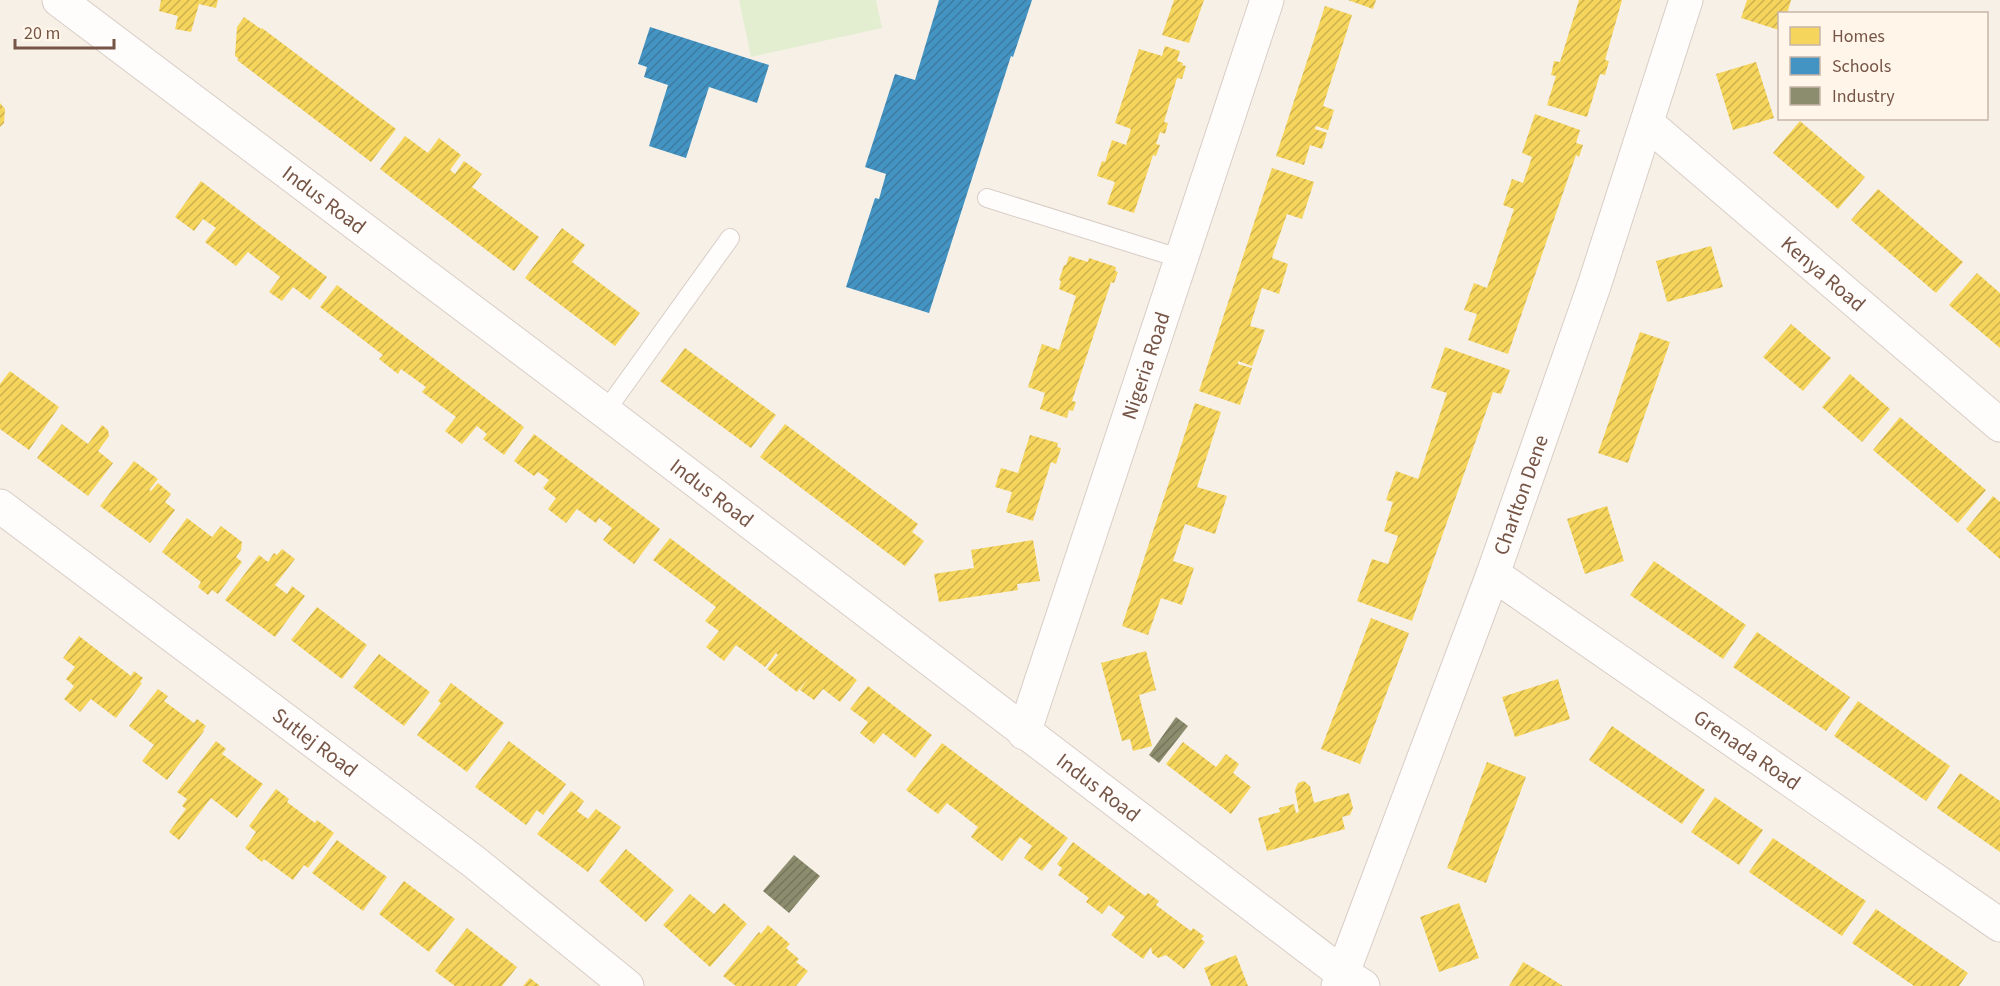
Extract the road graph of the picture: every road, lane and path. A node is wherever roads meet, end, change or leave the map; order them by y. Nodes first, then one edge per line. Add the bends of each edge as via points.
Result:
1 (59, 0) edge
2 (1267, 0) edge
3 (1686, 0) edge
4 (1647, 123) junction
5 (987, 198) dead end
6 (730, 238) dead end
7 (1182, 259) junction
8 (605, 412) junction
9 (2000, 425) edge
10 (0, 506) edge
11 (1494, 574) junction
12 (1024, 733) junction
13 (2000, 925) edge
14 (1348, 982) edge
15 (627, 986) edge

1 - 8 street, Indus Road
2 - 7 street, Nigeria Road
3 - 4 street, Charlton Dene
4 - 9 street, Kenya Road
4 - 11 street, Charlton Dene
5 - 7 lane
6 - 8 lane
7 - 12 street, Nigeria Road
8 - 12 street, Indus Road
10 - 15 street, Sutlej Road via 473,861
11 - 13 street, Grenada Road
11 - 14 street, Charlton Dene
12 - 14 street, Indus Road

